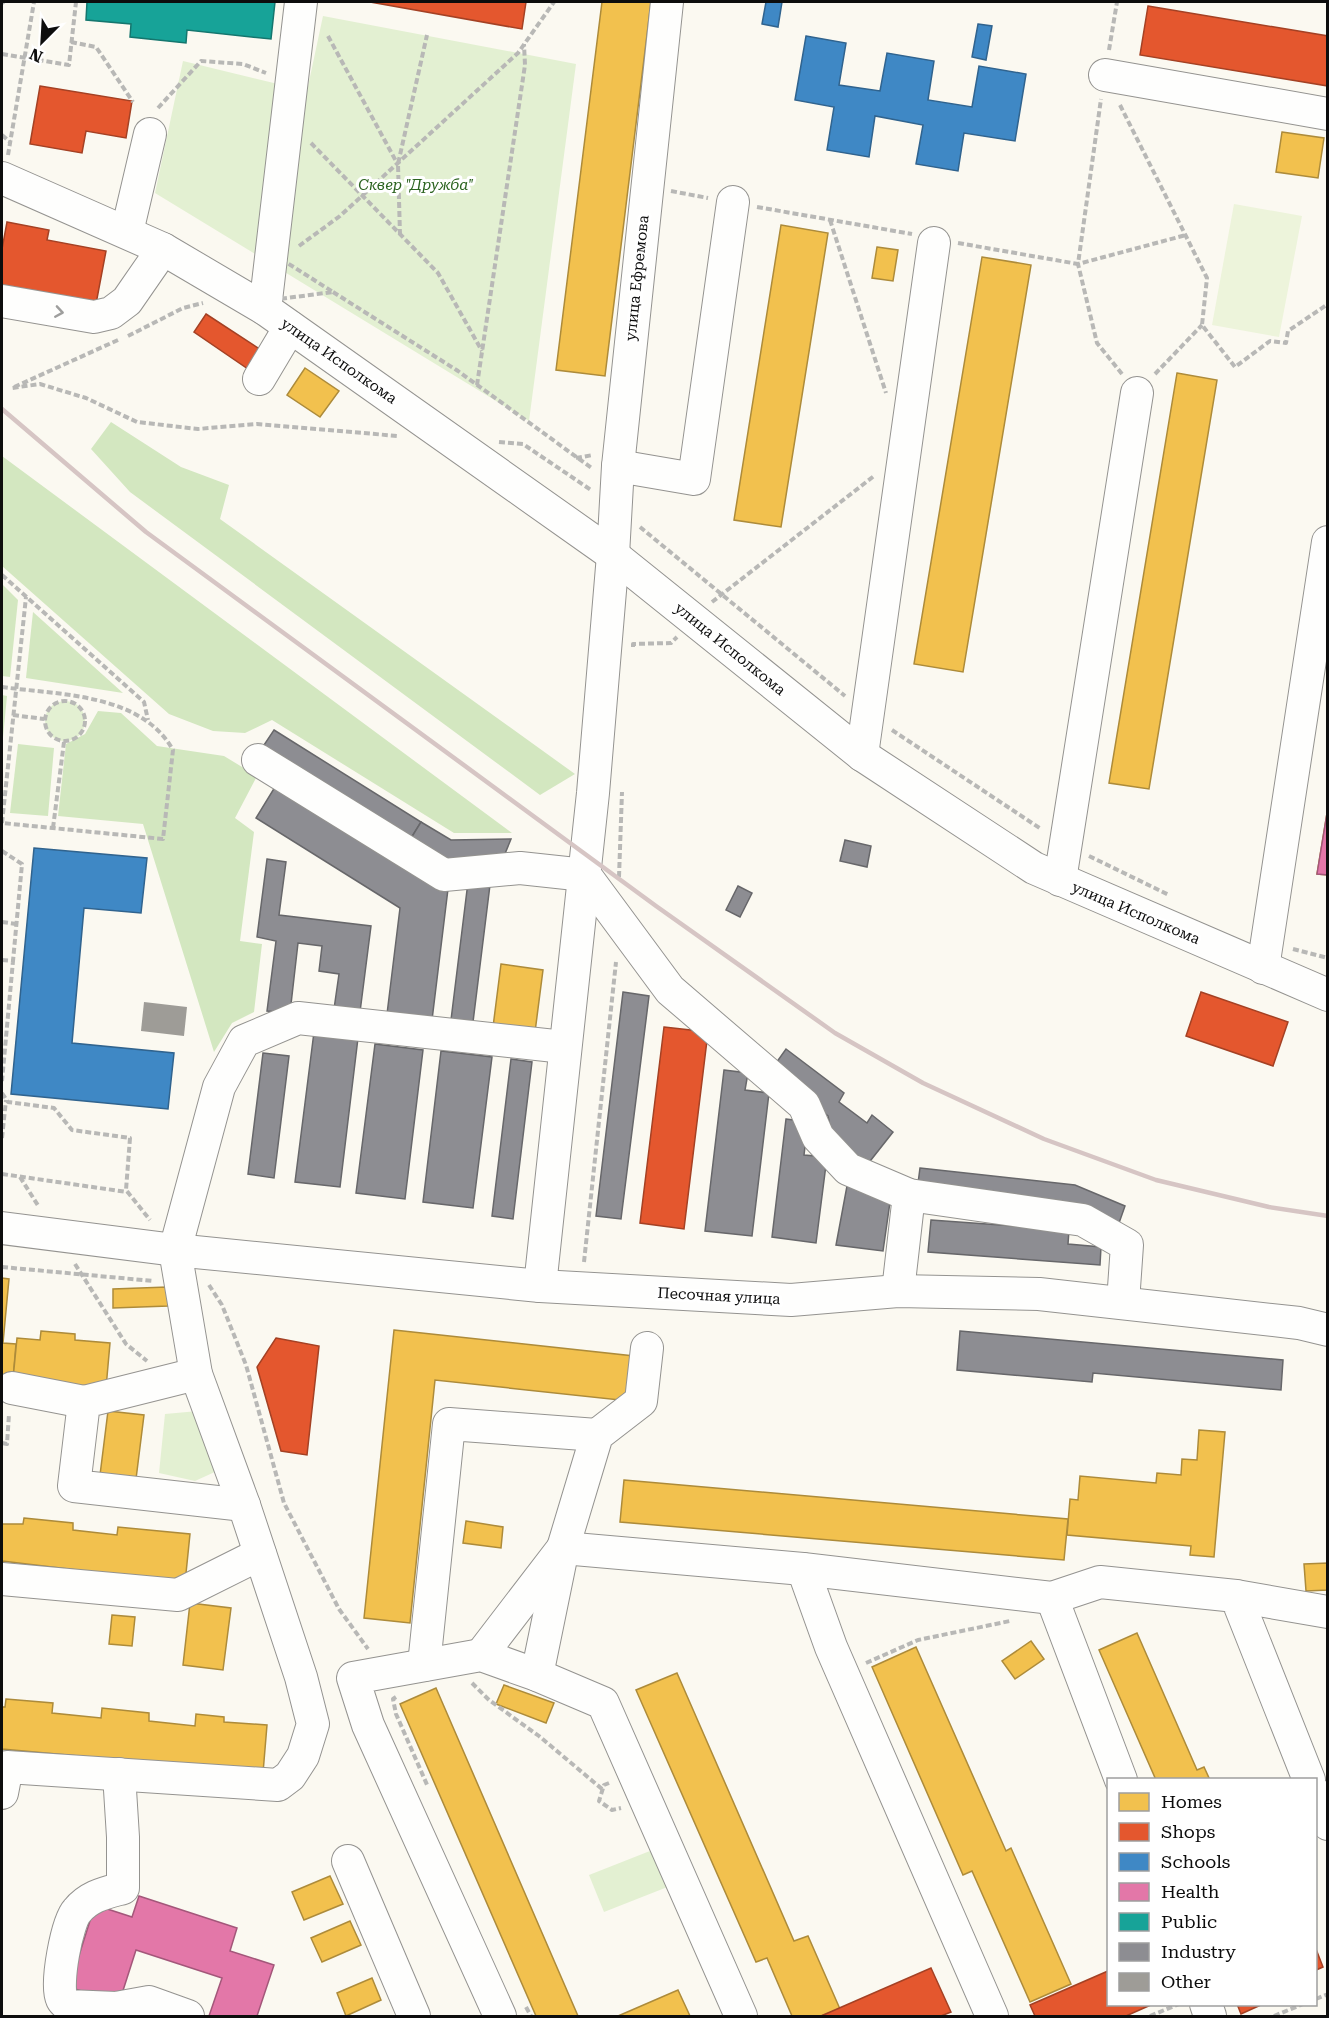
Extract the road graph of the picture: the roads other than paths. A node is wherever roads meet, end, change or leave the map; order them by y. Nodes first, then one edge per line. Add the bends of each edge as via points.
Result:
1 (301, 2) edge
2 (667, 2) edge
3 (1105, 75) road end
4 (1328, 114) edge
5 (154, 121) road end
6 (3, 178) edge
7 (733, 202) road end
8 (127, 232) junction
9 (932, 239) road end
10 (163, 249) junction
11 (2, 301) edge
12 (278, 318) junction
13 (259, 379) dead end
14 (1137, 393) road end
15 (617, 486) junction
16 (1328, 542) edge
17 (613, 555) junction
18 (862, 754) junction
19 (258, 760) dead end
20 (585, 875) junction
21 (1060, 880) junction
22 (1265, 955) junction
23 (1328, 995) edge
24 (564, 1047) junction
25 (909, 1195) junction
26 (2, 1228) edge
27 (175, 1250) junction
28 (540, 1286) junction
29 (898, 1291) junction
30 (1123, 1302) junction
31 (1328, 1330) edge
32 (647, 1348) dead end
33 (184, 1377) junction
34 (12, 1388) road end
35 (84, 1401) junction
36 (597, 1435) junction
37 (244, 1505) junction
38 (563, 1548) junction
39 (260, 1554) junction
40 (804, 1569) junction
41 (2, 1580) edge
42 (1236, 1596) junction
43 (1054, 1605) junction
44 (1328, 1612) edge
45 (424, 1665) junction
46 (475, 1668) junction
47 (537, 1675) junction
48 (339, 1724) junction
49 (119, 1774) junction
50 (1121, 1778) edge
51 (1310, 1778) edge
52 (2, 1793) edge
53 (1317, 1796) edge
54 (1328, 1824) edge
55 (348, 1861) dead end
56 (511, 2008) edge
57 (188, 2016) edge
58 (414, 2016) edge
59 (741, 2016) edge
60 (992, 2016) edge

1 - 12 street via 291,90
2 - 15 street, улица Ефремова
3 - 4 street
5 - 8 street
6 - 8 street, улица Исполкома
7 - 15 street via 694,479
8 - 10 street, улица Исполкома
9 - 18 street
11 -> 10 street via 94,317 111,313 127,301
10 - 12 street, улица Исполкома
12 - 13 street
12 - 17 street, улица Исполкома
14 - 21 street
15 - 17 street, улица Ефремова
16 - 22 street
17 - 18 street, улица Исполкома
17 - 20 street, улица Ефремова
18 - 21 street, улица Исполкома via 1034,868
19 - 20 street via 444,875 520,868
20 - 24 street, улица Ефремова
20 - 25 street via 670,990 804,1105 818,1137 848,1169
21 - 22 street, улица Исполкома
22 - 23 street, улица Исполкома
24 - 27 street via 298,1018 244,1041 219,1087
24 - 28 street, улица Ефремова
25 - 29 street
25 - 30 street via 1083,1220 1127,1245
26 - 27 street, Песочная улица
27 - 28 street, Песочная улица
27 - 33 street via 196,1285
28 - 29 street, Песочная улица via 791,1300
29 - 30 street, Песочная улица via 1039,1294
30 - 31 street, Песочная улица via 1299,1323
32 - 36 street via 641,1401
33 - 35 street
33 - 37 street
34 - 35 street
35 - 37 street via 74,1486
36 - 38 street
36 - 45 street via 449,1424
37 - 39 street
38 - 40 street
38 - 46 street
38 - 47 street
39 - 41 street via 178,1595
39 - 48 street via 301,1677
40 - 43 street
40 - 60 street via 831,1647
42 - 43 street via 1100,1582
42 - 44 street
42 - 51 street
43 - 50 street
45 - 46 street
45 - 48 street via 352,1678
46 - 47 street
47 - 59 street via 603,1704
48 - 49 street via 278,1785
48 - 56 street
49 - 52 street via 7,1767
49 - 57 street via 123,1888 95,1896 75,1912 64,1949 61,1998 68,2006 92,2008 149,2002
53 - 54 street
55 - 58 street

